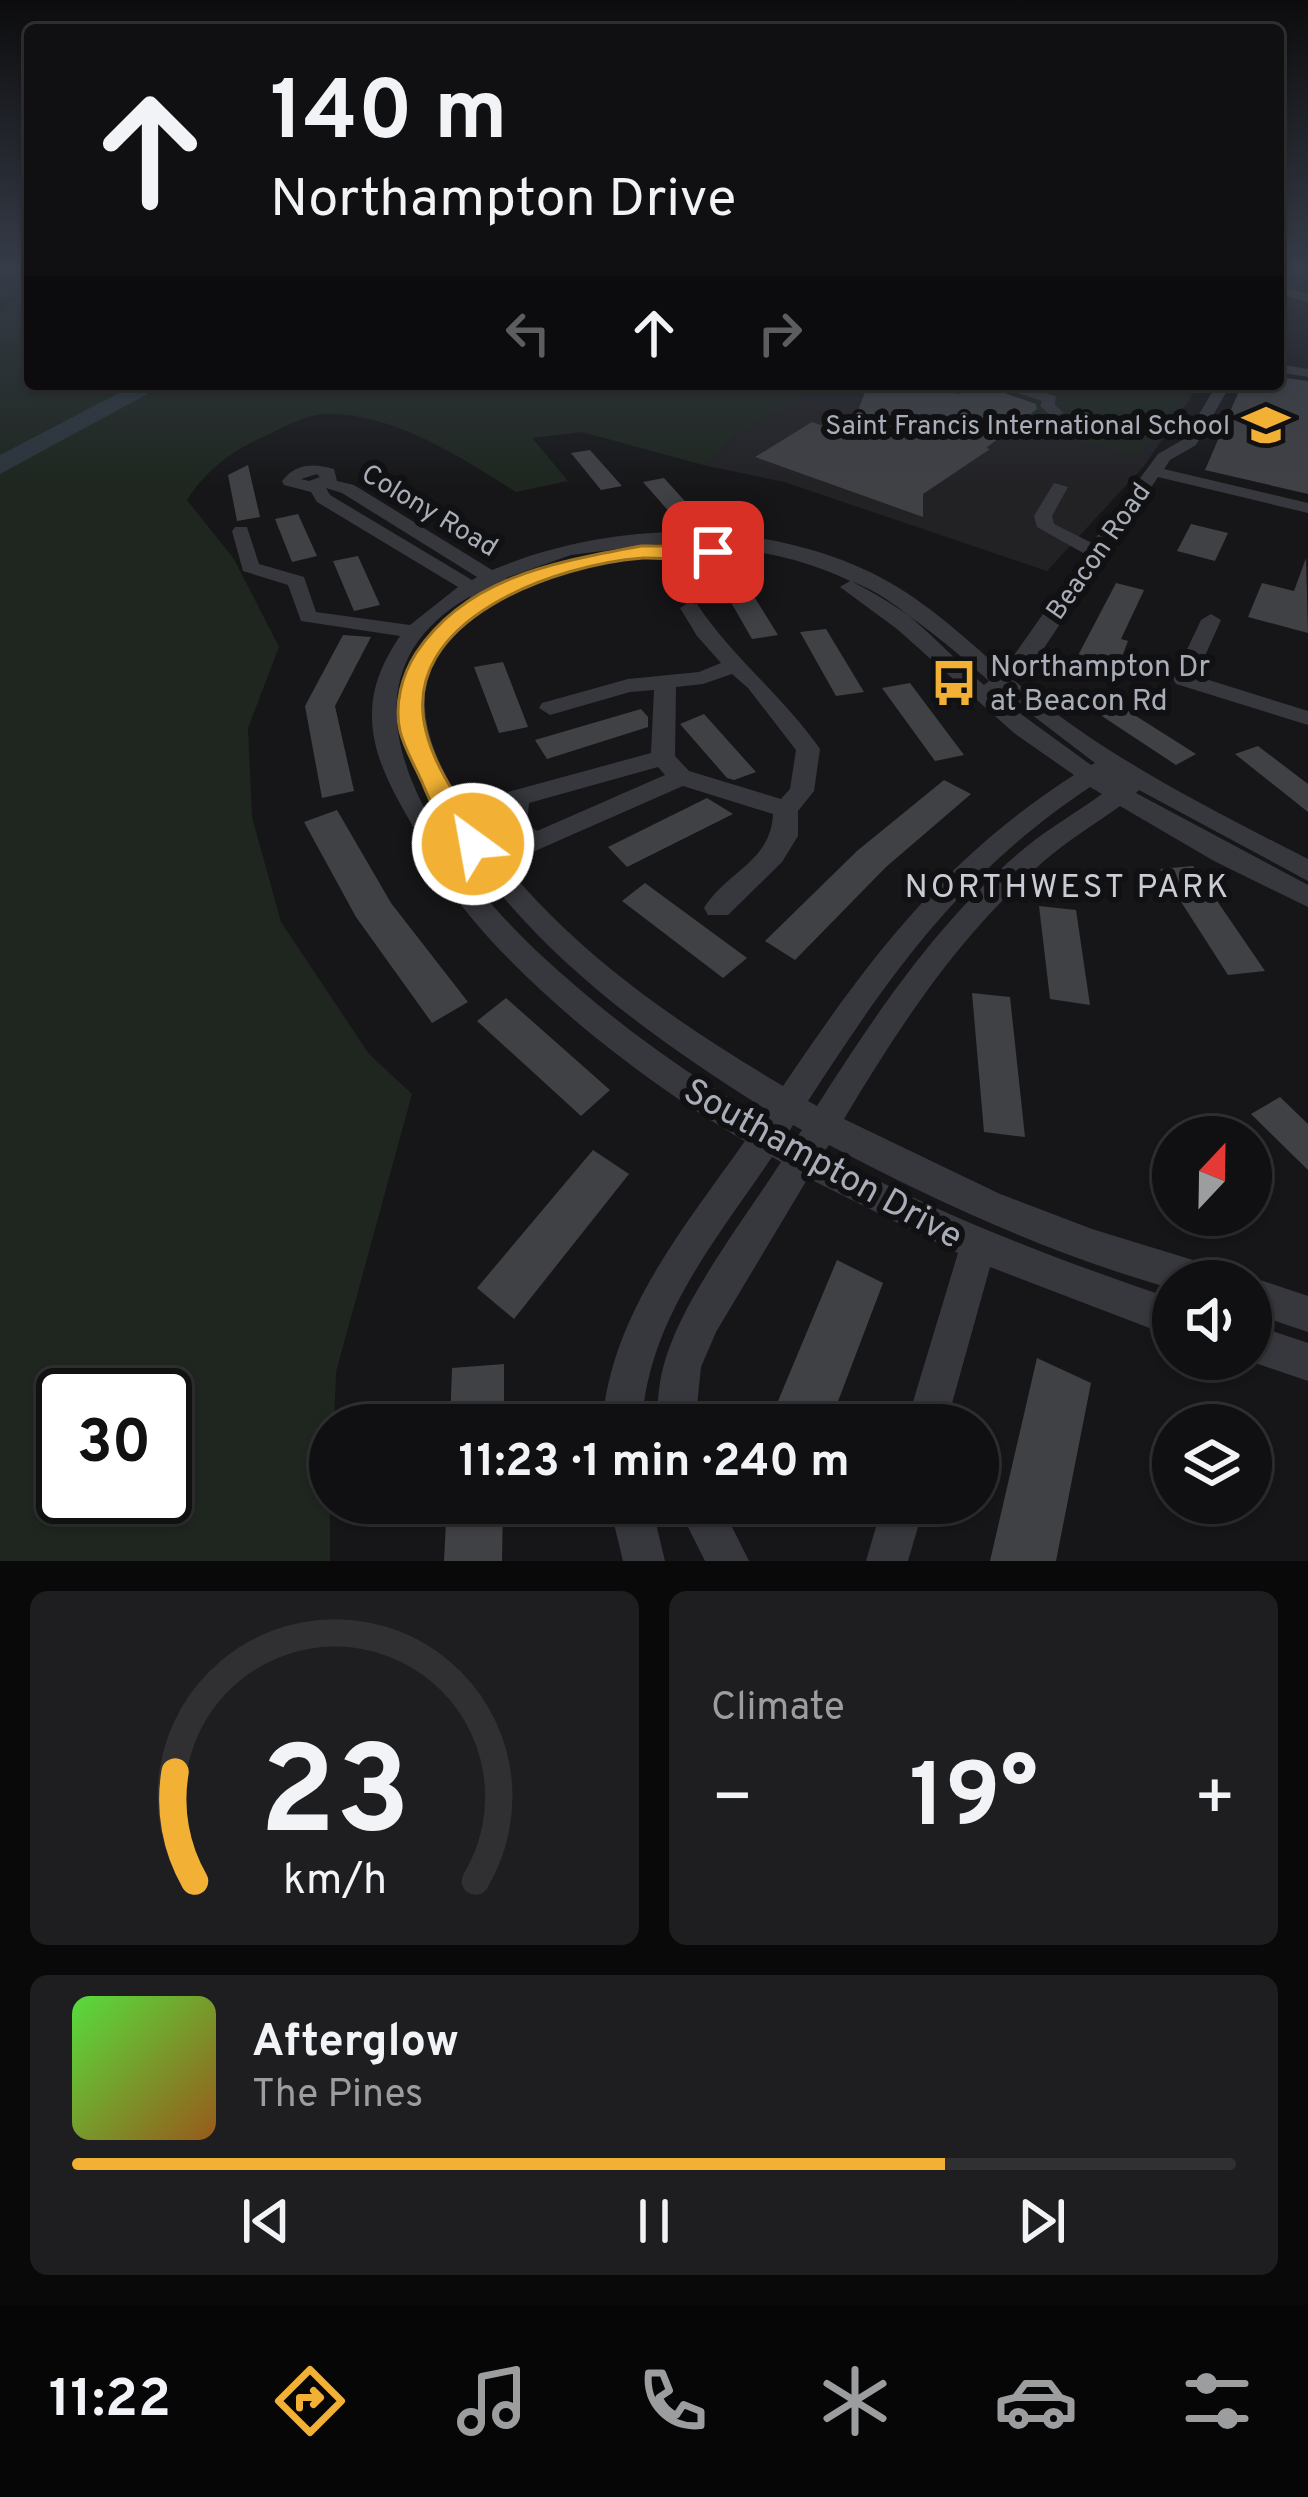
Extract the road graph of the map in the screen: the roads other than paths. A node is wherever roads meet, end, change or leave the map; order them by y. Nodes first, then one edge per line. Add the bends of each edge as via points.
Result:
1 (1019, 390) edge
2 (1220, 390) edge
3 (1056, 412) dead end
4 (1159, 464) junction
5 (320, 485) dead end
6 (1060, 487) dead end
7 (1308, 508) edge
8 (241, 531) dead end
9 (1095, 552) junction
10 (488, 587) junction
11 (690, 608) dead end
12 (1211, 620) dead end
13 (415, 632) junction
14 (734, 665) junction
15 (665, 684) junction
16 (992, 690) junction
17 (550, 708) dead end
18 (1308, 718) edge
19 (672, 768) junction
20 (1114, 778) junction
21 (787, 809) junction
22 (514, 828) junction
23 (473, 844) junction
24 (440, 856) junction
25 (1308, 871) edge
26 (1308, 897) edge
27 (718, 908) dead end
28 (788, 1105) junction
29 (825, 1124) junction
30 (767, 1138) junction
31 (805, 1159) junction
32 (978, 1246) junction
33 (1152, 1265) edge
34 (1272, 1302) edge
35 (1152, 1311) edge
36 (1308, 1314) edge
37 (1272, 1350) edge
38 (1308, 1362) edge
39 (625, 1404) edge
40 (678, 1404) edge
41 (932, 1404) edge
42 (635, 1524) edge
43 (708, 1524) edge
44 (898, 1524) edge
45 (644, 1561) edge
46 (728, 1561) edge
47 (887, 1561) edge

1 - 3 street via 1051,399 1047,406
2 - 4 street, Beacon Road via 1190,442
4 - 7 street
4 - 9 street, Beacon Road
5 - 10 street, Colony Road via 323,498
6 - 9 street via 1038,516
8 - 13 street via 250,567 297,581 308,617
9 - 16 street, Beacon Road via 1018,670
10 - 13 street, Southampton Drive via 434,611
10 - 16 street via 605,557 701,545 861,592
10 - 23 street, Southampton Drive via 434,644 411,697 413,731 449,812
11 - 14 street
12 - 18 street via 1184,679
13 - 24 street, Southampton Drive via 391,665 382,737 417,823
14 - 15 street
14 - 21 street via 808,749 802,791
15 - 17 street
15 - 19 street
16 - 20 street
19 - 21 street
19 - 22 street via 535,842
19 - 22 street via 646,759 517,798
20 - 25 street
20 - 26 street
20 - 28 street via 943,894 880,966
20 - 29 street via 956,931 890,1016
21 - 27 street via 773,855
22 - 23 street
23 - 24 street
23 - 28 street, Southampton Drive via 504,887 602,978 714,1063
24 - 30 street, Southampton Drive via 473,904 573,1000 689,1092
28 - 29 street, Southampton Drive
28 - 30 street
29 - 31 street
29 - 33 street, Southampton Drive via 953,1190
30 - 31 street, Southampton Drive
30 - 39 street via 646,1328
31 - 32 street, Southampton Drive
31 - 40 street via 703,1319 682,1367
32 - 35 street, Southampton Drive
32 - 41 street
34 - 36 street
37 - 38 street
42 - 45 street
43 - 46 street
44 - 47 street

